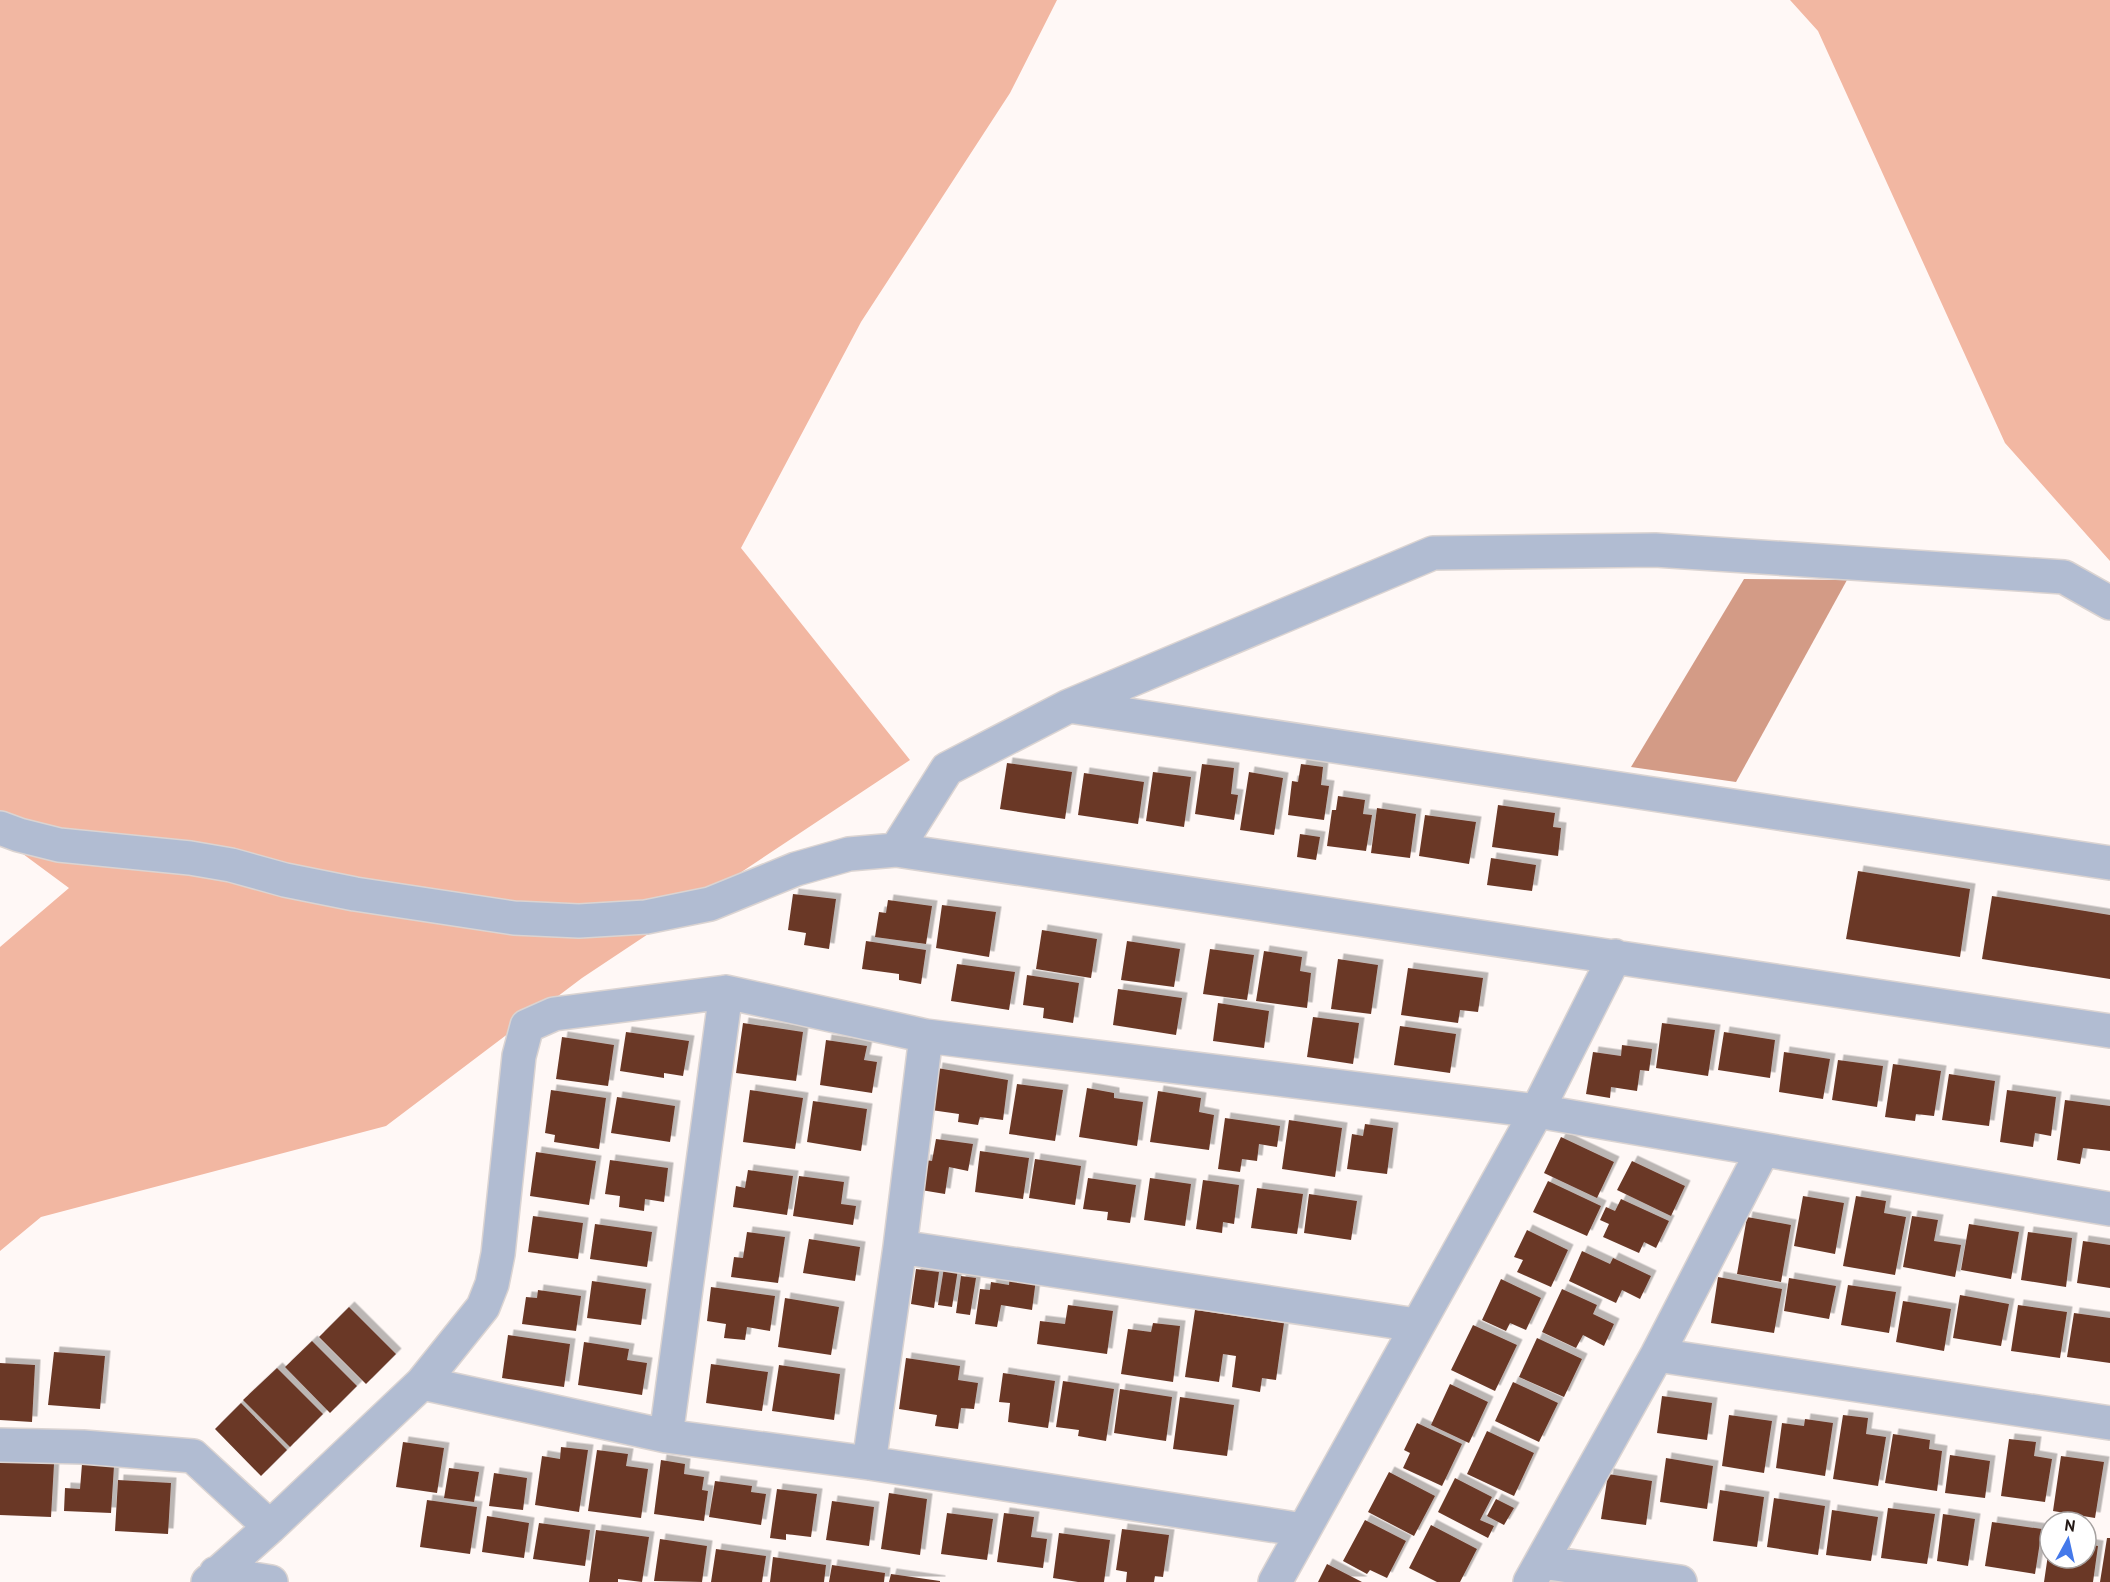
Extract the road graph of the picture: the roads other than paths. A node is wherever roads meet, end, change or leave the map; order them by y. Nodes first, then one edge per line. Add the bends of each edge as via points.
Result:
1 (2110, 603) edge
2 (1069, 706) junction
3 (0, 828) edge
4 (896, 850) junction
5 (2110, 863) edge
6 (1615, 956) junction
7 (726, 992) junction
8 (2110, 1031) edge
9 (926, 1036) junction
10 (1537, 1111) junction
11 (1763, 1150) junction
12 (2110, 1209) edge
13 (900, 1247) junction
14 (1416, 1325) junction
15 (1657, 1355) junction
16 (422, 1383) junction
17 (2110, 1423) edge
18 (666, 1436) junction
19 (0, 1445) edge
20 (869, 1463) junction
21 (270, 1527) junction
22 (1303, 1530) junction
23 (1536, 1572) edge
24 (212, 1578) edge
25 (271, 1582) edge
26 (1275, 1582) edge
27 (1680, 1582) edge

1 - 2 street via 2064,577 1655,550 1433,553
2 - 4 street via 948,769
2 - 5 street
3 - 4 street via 59,845 190,858 355,894 514,918 579,921 646,917 710,904 796,869 849,854
4 - 6 street
6 - 8 street
6 - 10 street
7 - 9 street
7 - 16 street via 554,1014 527,1026 519,1056 492,1284 483,1307
7 - 18 street
9 - 10 street
9 - 13 street
10 - 11 street
10 - 14 street
11 - 12 street
11 - 15 street
13 - 14 street
13 - 20 street
14 - 22 street
15 - 17 street
15 - 23 street
16 - 18 street
16 - 21 street
18 - 20 street
19 - 21 street via 193,1456
20 - 22 street
21 - 24 street
22 - 26 street
23 - 27 street
24 - 25 street

